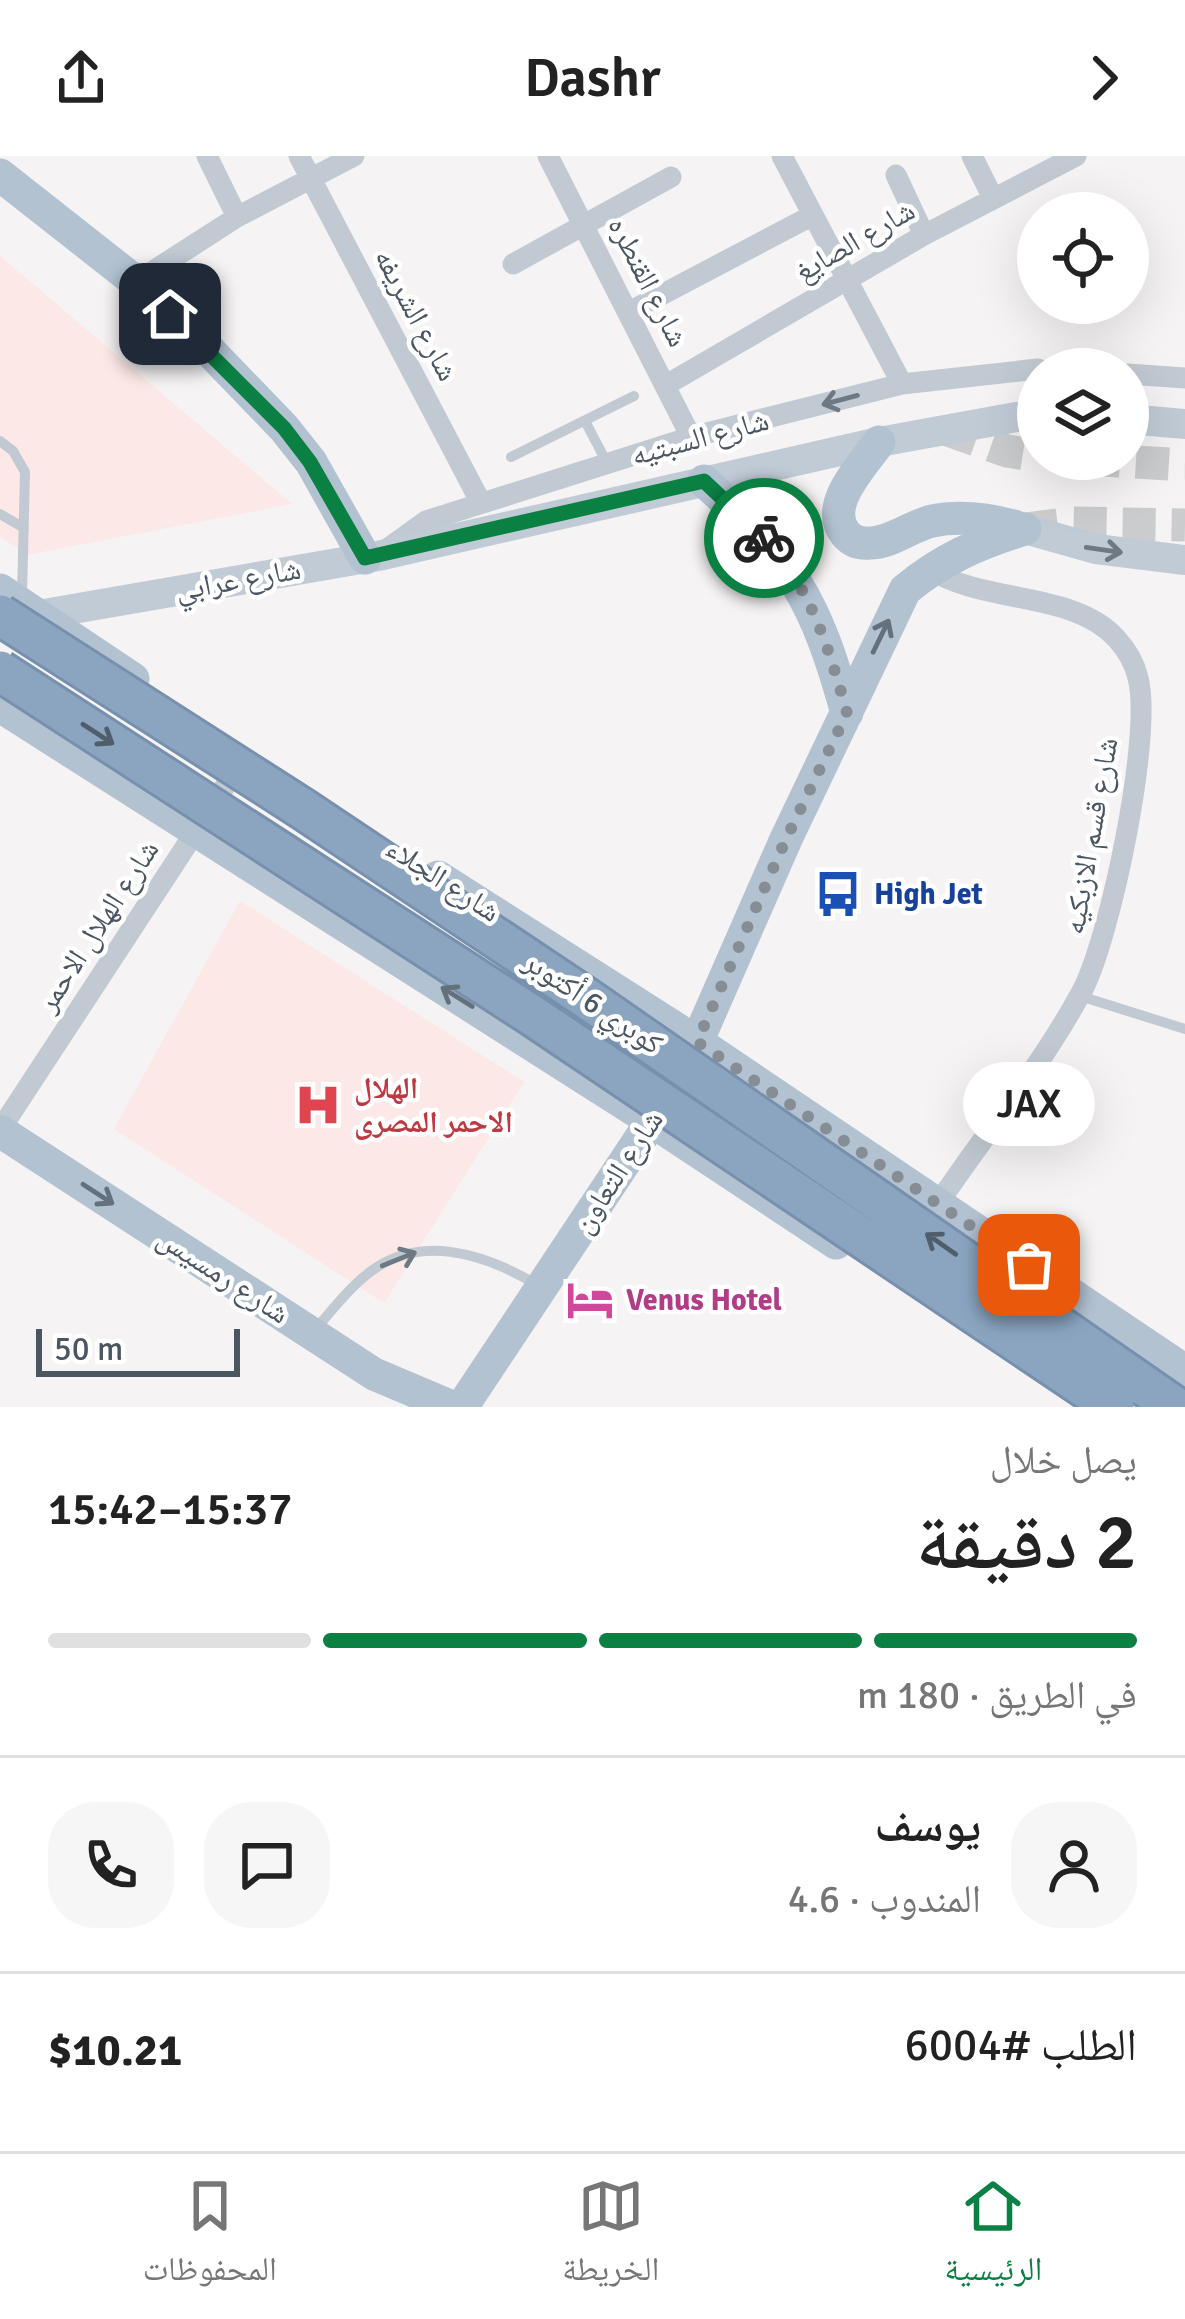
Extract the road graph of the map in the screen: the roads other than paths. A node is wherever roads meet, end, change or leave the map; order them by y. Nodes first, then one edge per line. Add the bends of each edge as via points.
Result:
1 (207, 156) edge
2 (298, 156) edge
3 (354, 156) edge
4 (548, 156) edge
5 (782, 156) edge
6 (972, 156) edge
7 (1067, 158) edge
8 (0, 175) edge
9 (896, 176) dead end
10 (671, 177) dead end
11 (310, 179) junction
12 (993, 198) junction
13 (813, 215) junction
14 (237, 217) junction
15 (585, 224) junction
16 (924, 236) junction
17 (513, 264) dead end
18 (847, 279) junction
19 (136, 282) junction
20 (629, 312) junction
21 (1017, 371) edge
22 (1149, 375) edge
23 (1185, 378) edge
24 (902, 384) junction
25 (666, 385) junction
26 (634, 396) dead end
27 (1017, 417) edge
28 (585, 421) junction
29 (1149, 421) edge
30 (1185, 424) edge
31 (691, 436) junction
32 (0, 441) edge
33 (879, 442) junction
34 (512, 457) dead end
35 (608, 463) junction
36 (704, 481) junction
37 (480, 501) junction
38 (0, 514) edge
39 (24, 528) junction
40 (1024, 530) junction
41 (372, 557) junction
42 (1185, 560) edge
43 (929, 569) junction
44 (12, 609) edge
45 (0, 671) edge
46 (0, 706) edge
47 (847, 713) junction
48 (246, 754) junction
49 (195, 832) junction
50 (1080, 996) junction
51 (1185, 1029) edge
52 (697, 1042) junction
53 (652, 1121) junction
54 (0, 1131) edge
55 (938, 1204) junction
56 (542, 1287) junction
57 (311, 1333) junction
58 (1185, 1371) edge
59 (452, 1407) edge
60 (462, 1407) edge
61 (1082, 1407) edge
62 (1114, 1407) edge
63 (1175, 1407) edge

1 - 14 street
2 - 11 street, شارع الشريفه
3 - 11 street
4 - 15 street, شارع القنطره
5 - 13 street
6 - 12 street
7 - 12 street, شارع الصايغ
8 - 19 main road
9 - 16 street
10 - 15 street
11 - 14 street
11 - 37 street, شارع الشريفه
12 - 16 street, شارع الصايغ
13 - 18 street
13 - 20 street
14 - 19 street
15 - 17 street
15 - 20 street, شارع القنطره
16 - 18 street, شارع الصايغ
18 - 24 street
18 - 25 street, شارع الصايغ
19 - 41 main road via 284,428
20 - 25 street, شارع القنطره
21 - 24 street, شارع السبتيه
22 - 23 street
24 -> 31 street, شارع السبتيه
25 - 31 street, شارع القنطره
26 - 28 lane
27 - 33 street, شارع عرابي
28 - 34 lane
28 - 35 lane
29 - 30 street
31 - 35 street, شارع السبتيه
32 - 39 lane via 25,472
33 - 36 street, شارع عرابي
33 - 40 main road via 837,512 855,542 874,544 963,518
35 - 37 street, شارع السبتيه
36 - 41 street, شارع عرابي
36 - 47 main road via 796,579 830,650
37 - 41 street, شارع السبتيه via 426,521
38 - 39 lane
39 - 44 lane
40 -> 42 street
40 - 43 main road, شارع التعاون via 973,544
41 - 44 street, شارع عرابي
47 -> 43 main road, شارع التعاون via 905,590
43 - 50 street, شارع قسم الازبكيه via 975,591 1092,619 1116,638 1139,679 1141,728 1110,911
44 - 48 main road, شارع الجلاء
63 -> 44 highway, كوبري 6 أكتوبر, bridge
45 -> 62 highway, كوبري 6 أكتوبر, bridge
46 - 49 main road
47 - 52 main road, شارع التعاون
48 - 49 street, شارع الهلال الاحمر
48 - 52 main road, شارع الجلاء
53 -> 49 main road
49 - 54 street, شارع الهلال الاحمر
50 - 51 lane
50 - 55 street, شارع قسم الازبكيه
52 - 53 main road, شارع التعاون
52 - 55 main road, شارع الجلاء
53 - 56 main road, شارع التعاون
53 - 61 main road
54 -> 57 main road, شارع رمسيس
55 - 58 main road, شارع الجلاء
57 -> 56 lane via 365,1275 421,1250 483,1258
56 - 60 main road, شارع التعاون
57 - 59 main road, شارع رمسيس via 374,1374

